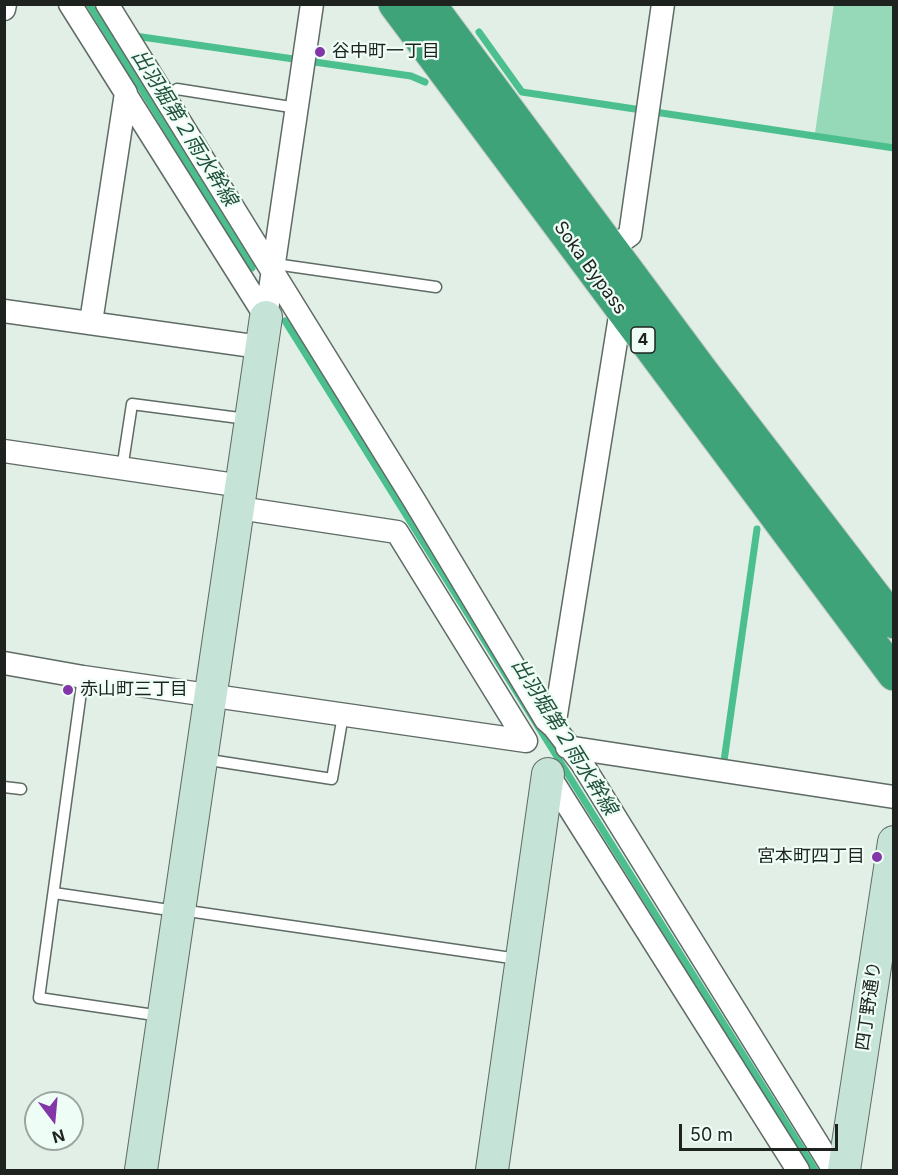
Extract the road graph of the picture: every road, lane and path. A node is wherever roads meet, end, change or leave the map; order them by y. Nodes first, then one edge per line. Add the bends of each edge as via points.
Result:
1 (5, 4) edge
2 (70, 4) edge
3 (107, 4) edge
4 (312, 4) edge
5 (395, 4) edge
6 (429, 4) edge
7 (663, 4) edge
8 (4, 9) edge
9 (126, 95) junction
10 (165, 99) junction
11 (298, 108) junction
12 (610, 249) junction
13 (274, 269) junction
14 (436, 287) dead end
15 (621, 310) junction
16 (4, 311) edge
17 (91, 322) junction
18 (263, 332) junction
19 (251, 420) junction
20 (4, 451) edge
21 (122, 469) junction
22 (240, 497) junction
23 (894, 622) edge
24 (4, 663) edge
25 (894, 674) edge
26 (83, 677) junction
27 (212, 696) junction
28 (343, 715) junction
29 (554, 727) junction
30 (567, 747) junction
31 (202, 759) junction
32 (548, 774) joint
33 (4, 787) edge
34 (21, 789) dead end
35 (894, 798) edge
36 (894, 842) edge
37 (54, 893) junction
38 (179, 911) junction
39 (522, 959) junction
40 (164, 1017) junction
41 (141, 1170) edge
42 (492, 1170) edge
43 (798, 1170) edge
44 (834, 1170) edge
45 (844, 1170) edge

1 - 8 street
2 - 9 street
3 - 10 street
4 - 11 street
5 - 15 highway, Soka Bypass / 4
6 - 12 highway, Soka Bypass / 4
7 - 12 street via 630,235
9 - 17 street
9 - 18 street
10 - 11 lane via 177,89
10 - 13 street
11 - 13 street
12 - 23 highway, Soka Bypass / 4
13 - 14 lane
13 - 18 street
13 - 29 street via 546,720
15 - 25 highway, Soka Bypass / 4
15 - 29 street
16 - 17 street
17 - 18 street
18 - 19 street
19 - 21 lane via 132,404
19 - 22 street
20 - 21 street
21 - 22 street
22 - 27 street
22 - 28 street via 397,532 526,741
24 - 26 street
26 - 27 street
26 - 37 lane
27 - 28 street
27 - 31 street
28 - 31 lane via 332,778
29 - 30 street
30 - 35 street
30 - 44 street via 587,771
31 - 38 street
32 - 39 street
32 - 43 street
33 - 34 lane
36 - 45 street, 四丁野通り
37 - 38 lane
37 - 40 lane via 39,998
38 - 39 lane
38 - 40 street
39 - 42 street
40 - 41 street

